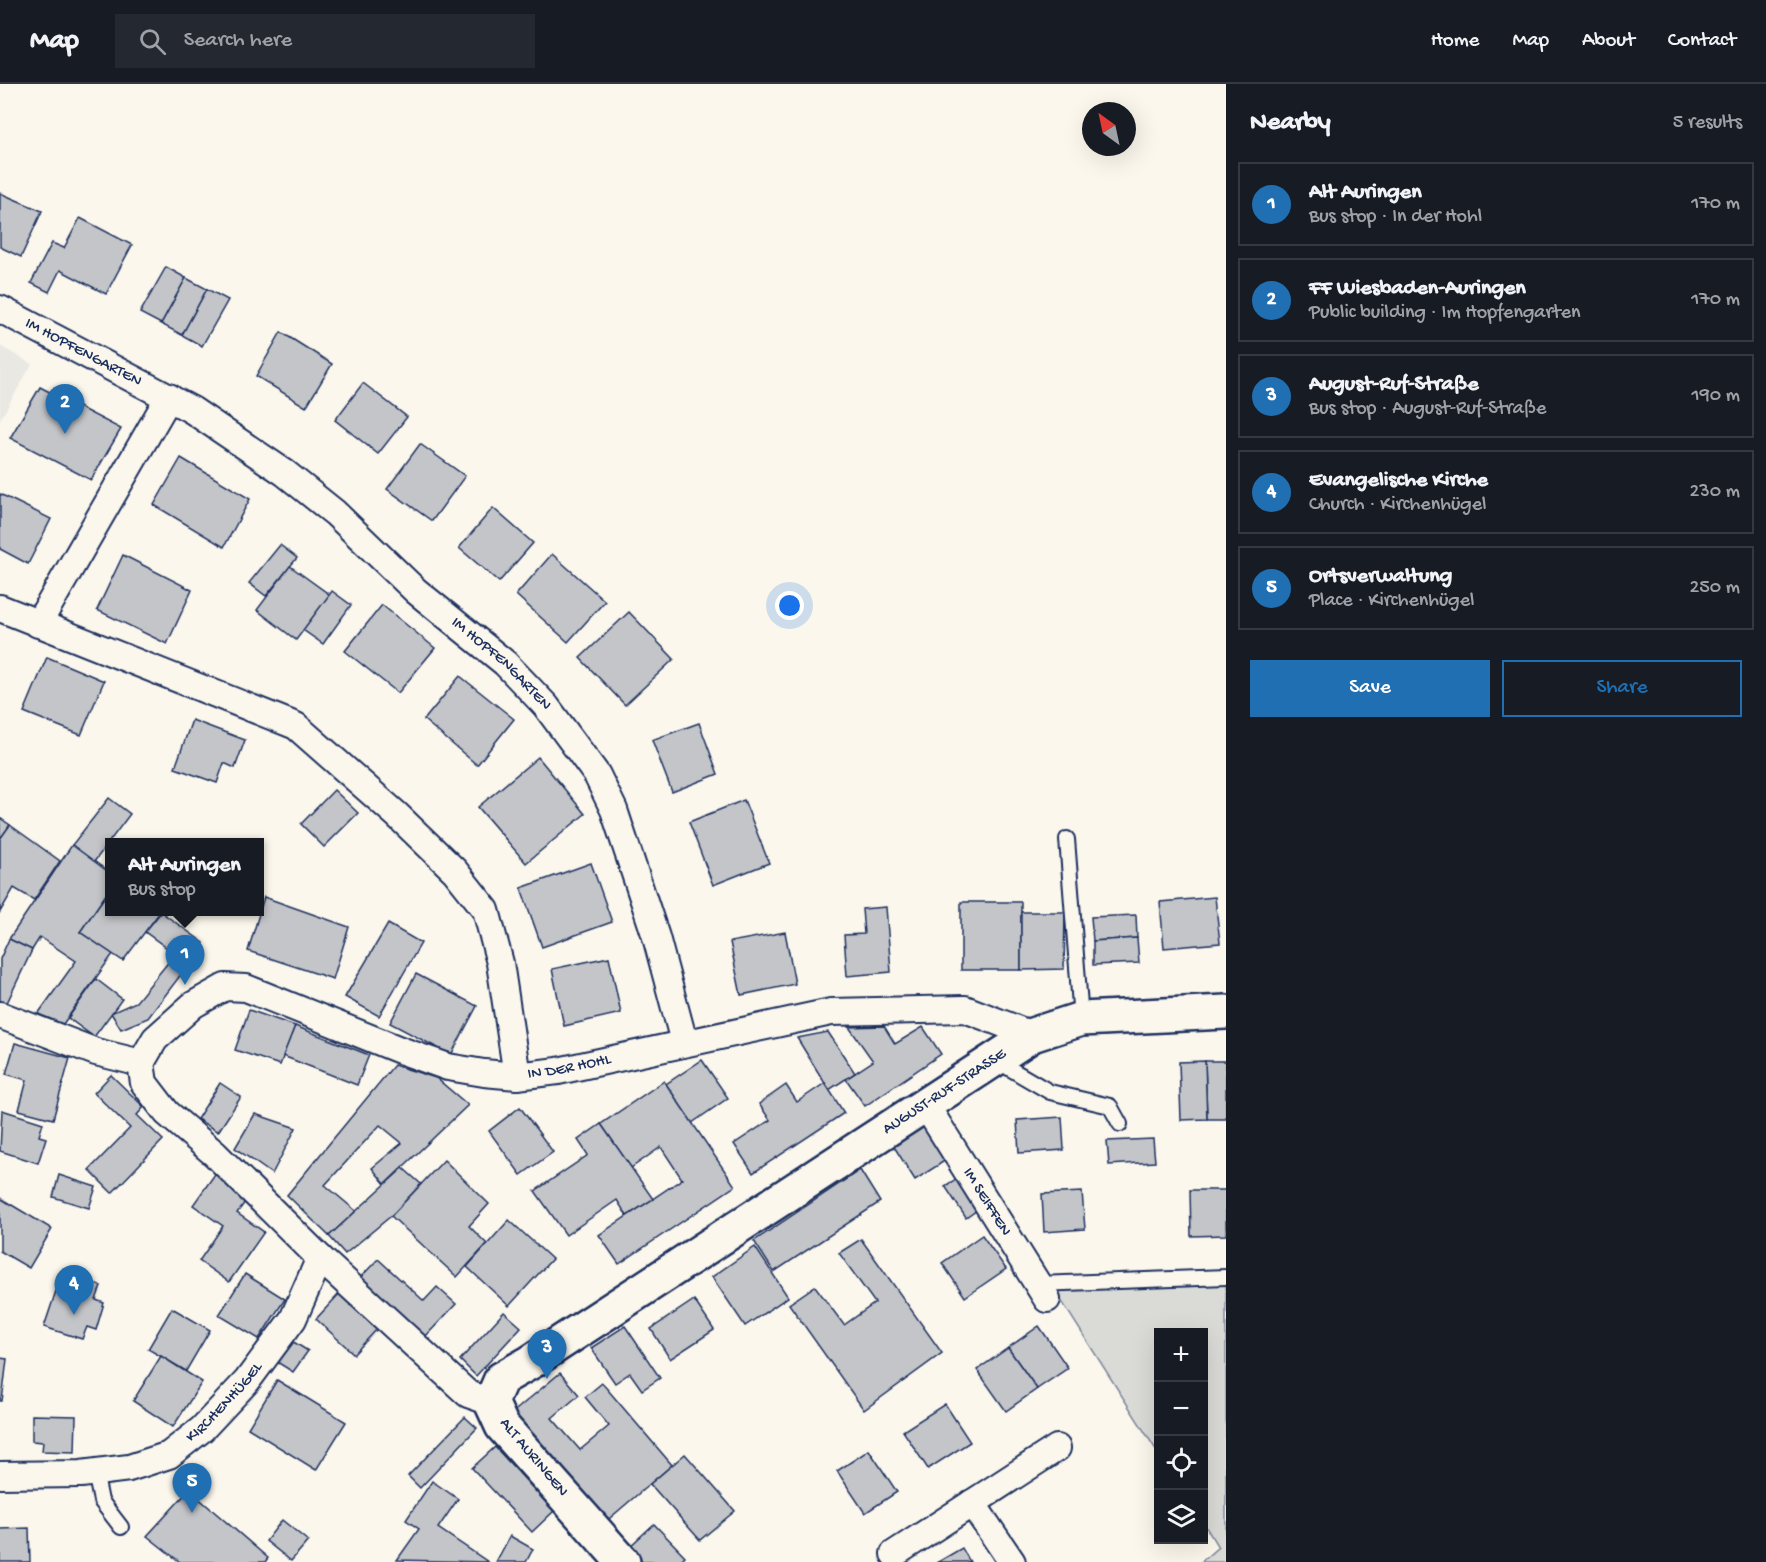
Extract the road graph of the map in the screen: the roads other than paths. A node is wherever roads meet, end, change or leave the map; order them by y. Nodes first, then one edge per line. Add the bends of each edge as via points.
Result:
1 (0, 309) edge
2 (169, 397) junction
3 (0, 608) edge
4 (38, 624) junction
5 (1066, 838) dead end
6 (1226, 1012) edge
7 (0, 1015) edge
8 (1081, 1019) junction
9 (1032, 1035) junction
10 (684, 1042) junction
11 (995, 1059) junction
12 (141, 1063) junction
13 (517, 1076) junction
14 (925, 1104) junction
15 (1120, 1124) dead end
16 (320, 1258) junction
17 (1226, 1277) edge
18 (1042, 1292) joint
19 (491, 1402) junction
20 (1057, 1448) dead end
21 (95, 1472) junction
22 (0, 1475) edge
23 (972, 1503) junction
24 (121, 1527) dead end
25 (894, 1554) dead end
26 (623, 1562) edge
27 (1012, 1562) edge

1 - 2 street, IM HOPFENGARTEN
2 - 4 street
2 - 10 street, IM HOPFENGARTEN via 285,473 335,513 416,591 505,663 553,715 597,775 614,810 656,937
3 - 4 street
4 - 13 street via 296,726 397,815 455,871 486,910 500,963
5 - 8 lane
6 - 8 street, AUGUST-RUF-STRASSE
7 - 12 street via 96,1052
8 - 9 street, AUGUST-RUF-STRASSE
9 - 10 street, IN DER HOHL via 965,1009 853,1011
9 - 11 street, AUGUST-RUF-STRASSE
10 - 13 street, IN DER HOHL via 558,1071
11 - 14 street, AUGUST-RUF-STRASSE
11 - 15 lane via 1050,1092 1110,1106
12 - 13 street, IN DER HOHL via 155,1039 193,1005 225,987 246,988 448,1067
12 - 16 street, ALT AURINGEN via 144,1083 167,1113 215,1154
14 - 18 street, IM SEIFFEN
14 - 19 street, AUGUST-RUF-STRASSE via 501,1379
16 - 19 street, ALT AURINGEN via 468,1394
16 - 21 street, KIRCHENHÜGEL via 293,1319 247,1381 202,1429 169,1455 129,1468
17 - 18 lane
19 - 26 street, ALT AURINGEN via 502,1426
20 - 23 street
21 - 22 street, KIRCHENHÜGEL
21 - 24 lane via 101,1501
23 - 25 street
23 - 27 street

